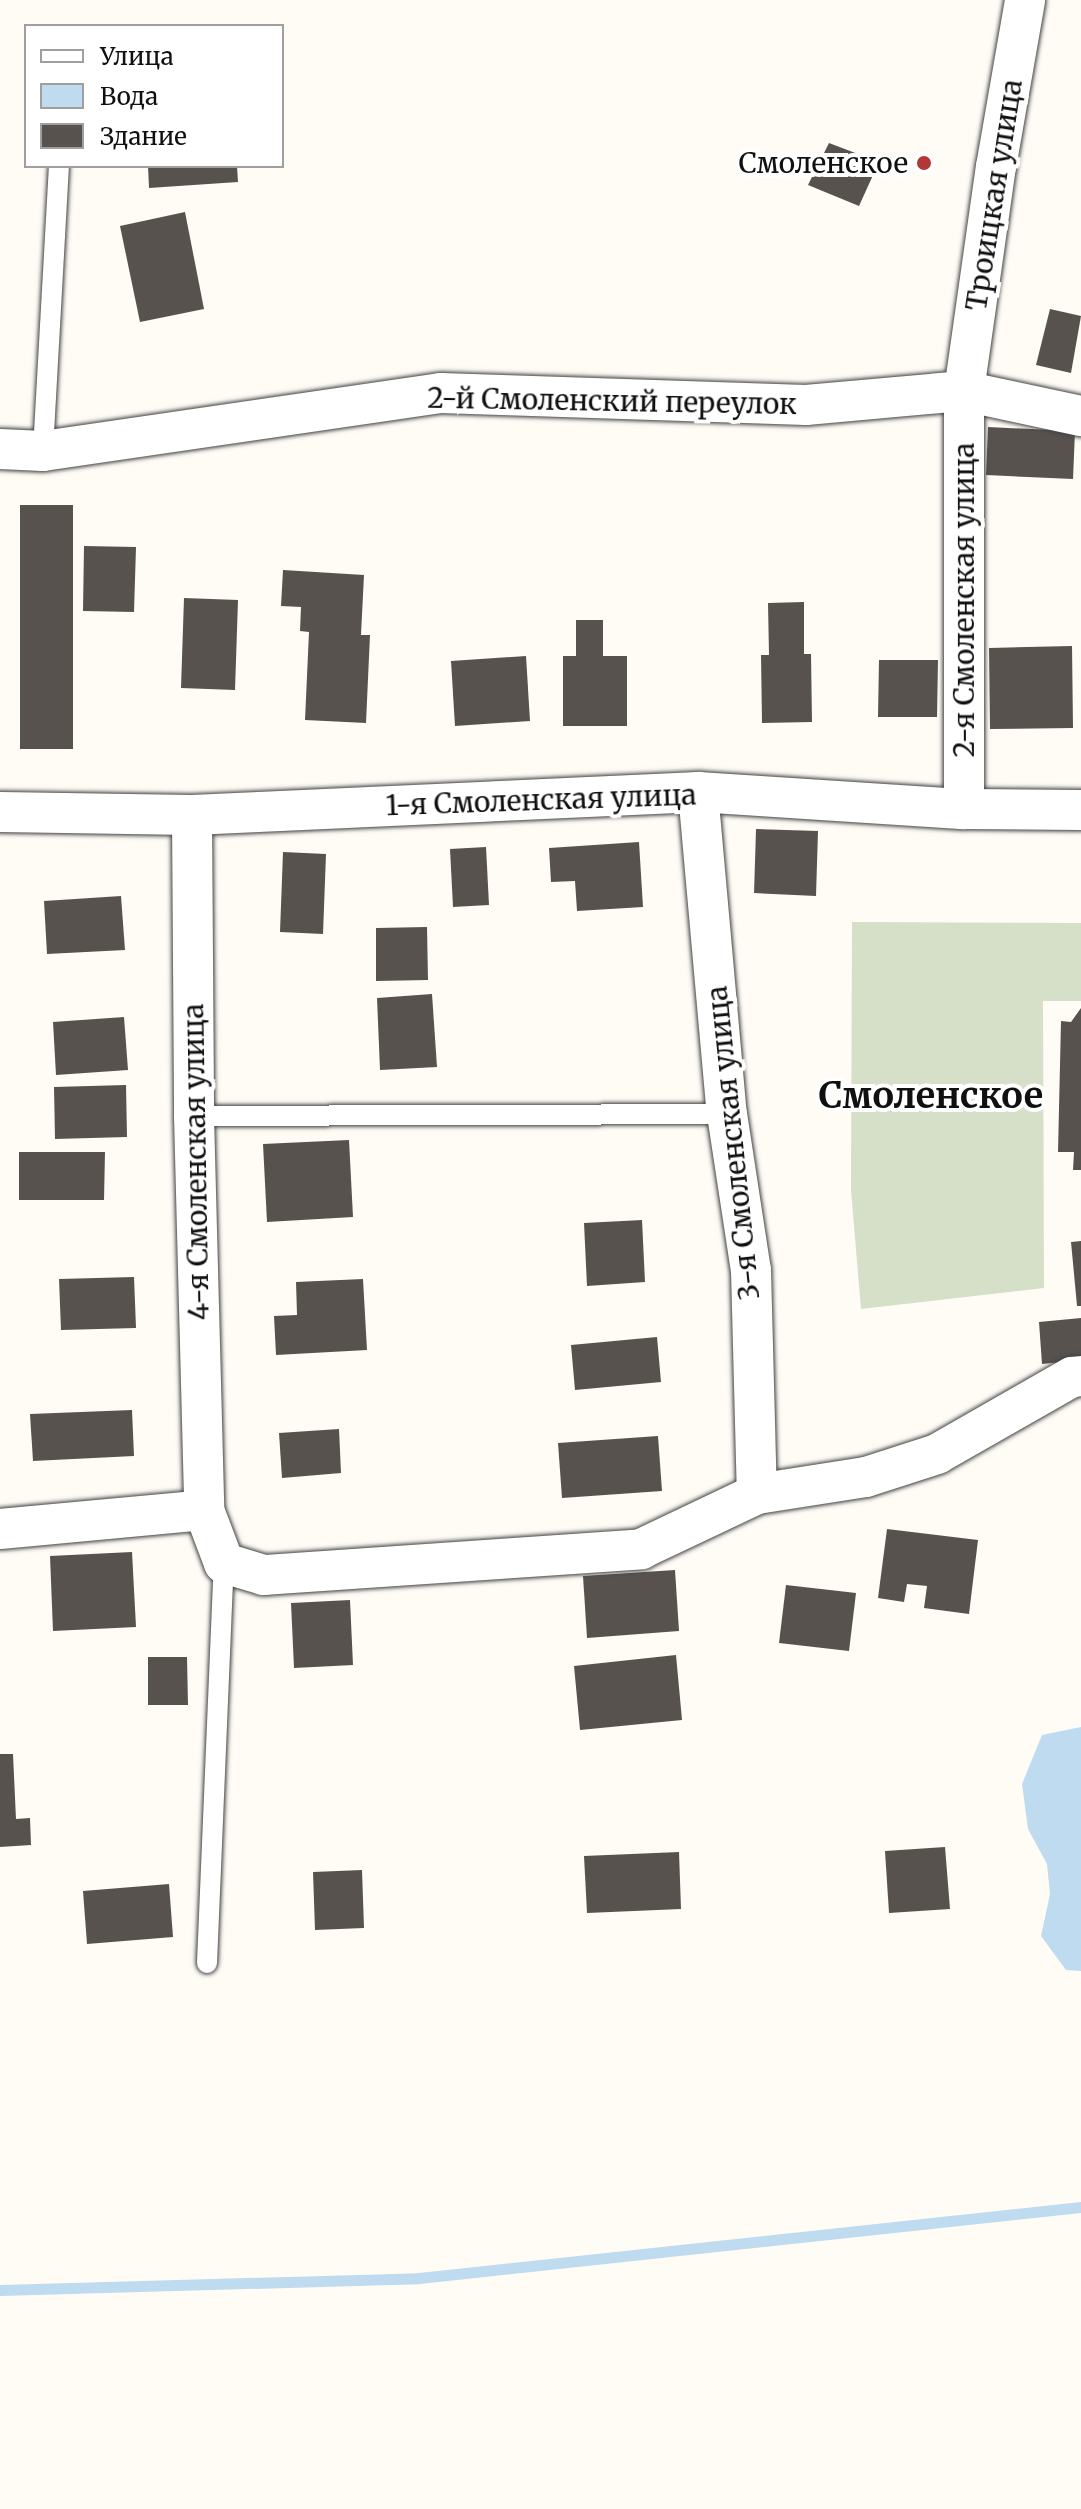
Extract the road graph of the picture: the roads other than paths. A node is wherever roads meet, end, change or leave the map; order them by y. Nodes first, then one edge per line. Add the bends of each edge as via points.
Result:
1 (1025, 0) edge
2 (59, 168) edge
3 (964, 391) junction
4 (1081, 416) edge
5 (0, 449) edge
6 (43, 451) junction
7 (698, 792) junction
8 (964, 809) junction
9 (1081, 810) edge
10 (0, 812) edge
11 (192, 815) junction
12 (727, 1114) junction
13 (194, 1116) junction
14 (1081, 1376) edge
15 (757, 1494) junction
16 (204, 1510) junction
17 (0, 1529) edge
18 (224, 1563) junction
19 (207, 1963) dead end

1 - 3 street, Троицкая улица
2 - 6 lane
3 - 4 street, 2-й Смоленский переулок
3 - 6 street, 2-й Смоленский переулок via 806,405 441,393
3 - 8 street, 2-я Смоленская улица
5 - 6 street, 2-й Смоленский переулок
7 - 8 street, 1-я Смоленская улица
7 - 11 street, 1-я Смоленская улица
7 - 12 street, 3-я Смоленская улица
8 - 9 street, 1-я Смоленская улица
10 - 11 street, 1-я Смоленская улица
11 - 13 street, 4-я Смоленская улица
12 - 13 lane
12 - 15 street, 3-я Смоленская улица via 751,1270
13 - 16 street, 4-я Смоленская улица
14 - 15 street via 937,1454 866,1477
15 - 18 street via 641,1549 264,1575
16 - 17 street
16 - 18 street, 4-я Смоленская улица
18 - 19 lane

